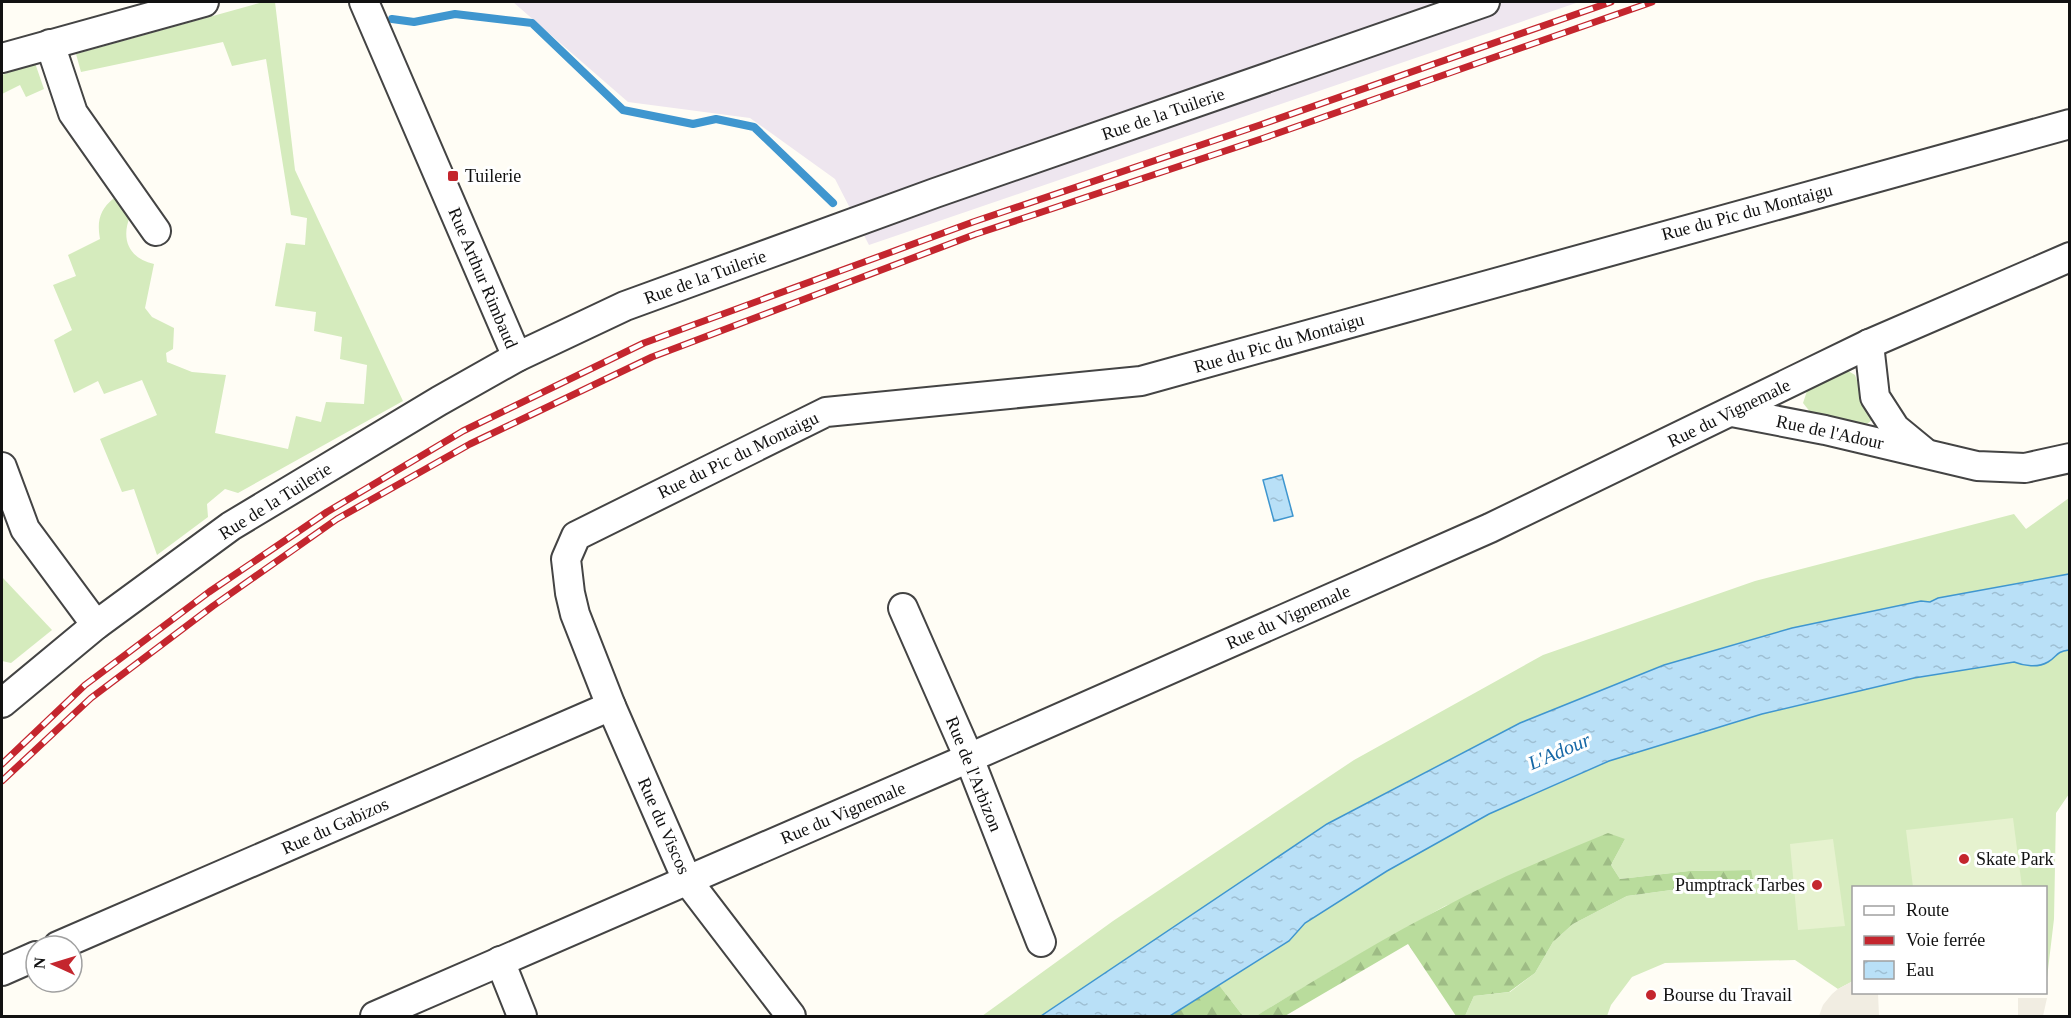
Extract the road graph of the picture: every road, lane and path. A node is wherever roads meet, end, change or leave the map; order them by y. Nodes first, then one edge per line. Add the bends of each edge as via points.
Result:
1 (204, 2) edge
2 (364, 2) edge
3 (1485, 2) edge
4 (50, 44) junction
5 (2, 58) edge
6 (2070, 124) edge
7 (156, 231) dead end
8 (2070, 257) edge
9 (1869, 344) junction
10 (517, 357) junction
11 (1732, 412) junction
12 (1927, 454) junction
13 (2070, 458) edge
14 (2, 467) edge
15 (903, 608) dead end
16 (575, 614) joint
17 (96, 625) junction
18 (2, 703) edge
19 (611, 706) junction
20 (969, 758) junction
21 (687, 880) junction
22 (84, 935) edge
23 (1041, 942) dead end
24 (24, 961) edge
25 (500, 962) junction
26 (2, 971) edge
27 (375, 1017) edge
28 (522, 1017) edge
29 (791, 1017) edge

1 - 4 street
2 - 10 street, Rue Arthur Rimbaud
3 - 10 street, Rue de la Tuilerie via 935,193 625,306
4 - 5 street
4 - 7 street via 73,113
6 - 16 street, Rue du Pic du Montaigu via 1141,381 826,412 576,536 566,559
8 - 9 street, Rue du Vignemale
9 - 11 street, Rue du Vignemale
9 - 12 street, Rue de l'Adour via 1875,397 1895,428
10 - 17 street, Rue de la Tuilerie via 231,526
11 - 12 street, Rue de l'Adour
11 - 20 street, Rue du Vignemale via 1490,528
12 - 13 street, Rue de l'Adour via 1977,466 2025,468
14 - 17 street via 25,529
15 - 20 street, Rue de l'Arbizon
16 - 19 street, Rue du Viscos
17 - 18 street, Rue de la Tuilerie
19 - 21 street, Rue du Viscos
19 - 22 street, Rue du Gabizos
20 - 21 street, Rue du Vignemale
20 - 23 street, Rue de l'Arbizon
21 - 25 street, Rue du Vignemale
21 - 29 street, Rue du Viscos
24 - 26 street
25 - 27 street, Rue du Vignemale
25 - 28 street

